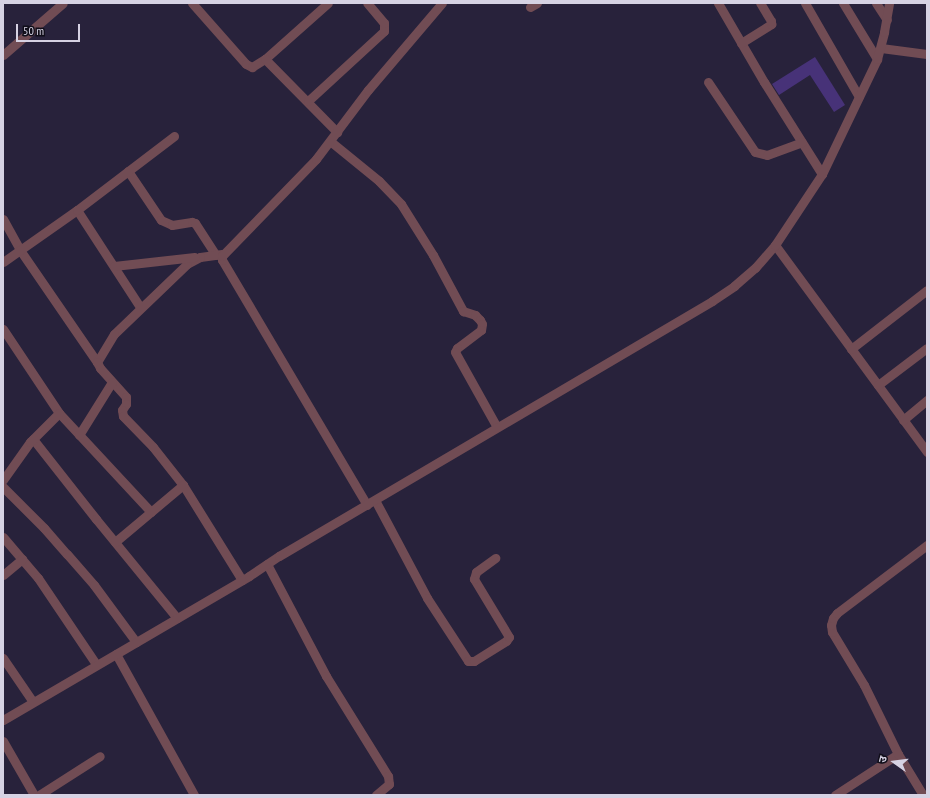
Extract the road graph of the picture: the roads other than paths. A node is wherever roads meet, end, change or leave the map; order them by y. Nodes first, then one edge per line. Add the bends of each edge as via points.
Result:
1 (63, 3) edge
2 (192, 3) edge
3 (367, 3) edge
4 (442, 3) edge
5 (718, 3) edge
6 (760, 3) edge
7 (805, 3) edge
8 (843, 3) edge
9 (876, 3) edge
10 (889, 3) edge
11 (326, 4) edge
12 (886, 20) junction
13 (741, 43) junction
14 (881, 48) junction
15 (927, 54) edge
16 (3, 55) edge
17 (265, 59) junction
18 (877, 59) junction
19 (708, 82) dead end
20 (859, 97) junction
21 (308, 101) junction
22 (337, 132) junction
23 (174, 136) dead end
24 (330, 141) junction
25 (802, 142) junction
26 (128, 171) junction
27 (822, 174) junction
28 (77, 210) junction
29 (3, 219) edge
30 (775, 245) junction
31 (20, 250) junction
32 (219, 254) junction
33 (200, 257) junction
34 (3, 262) edge
35 (114, 266) junction
36 (927, 290) edge
37 (140, 307) junction
38 (3, 329) edge
39 (927, 348) edge
40 (851, 349) junction
41 (97, 362) junction
42 (112, 382) junction
43 (878, 385) junction
44 (927, 400) edge
45 (59, 413) junction
46 (903, 420) junction
47 (497, 427) junction
48 (78, 436) junction
49 (33, 439) junction
50 (927, 452) edge
51 (3, 480) edge
52 (183, 485) junction
53 (3, 487) edge
54 (375, 500) junction
55 (367, 505) junction
56 (151, 512) junction
57 (3, 537) edge
58 (115, 542) junction
59 (927, 545) edge
60 (495, 558) dead end
61 (22, 559) junction
62 (267, 564) junction
63 (3, 575) edge
64 (242, 580) junction
65 (177, 618) junction
66 (136, 642) junction
67 (116, 654) junction
68 (3, 658) edge
69 (96, 664) junction
70 (33, 702) junction
71 (3, 720) edge
72 (3, 741) edge
73 (898, 754) junction
74 (100, 756) dead end
75 (34, 795) edge
76 (39, 795) edge
77 (194, 795) edge
78 (376, 795) edge
79 (835, 795) edge
80 (923, 795) edge

1 - 16 street
2 - 17 street via 246,64 256,66
3 - 21 street via 384,23 384,31
4 - 22 street via 390,62
5 - 13 street
6 - 13 street via 771,24
7 - 20 street
8 - 18 street
9 - 12 street
10 - 12 street
11 - 17 street
12 - 14 street
13 - 25 street
14 - 15 street
14 - 18 street
17 - 21 street
18 - 20 street
19 - 25 street via 755,152 767,155
20 - 27 street
21 - 22 street
22 - 24 street
23 - 26 street
24 - 32 street via 291,187
24 - 47 street via 379,181 401,204 433,254 462,311 475,315 480,320 481,330 455,352
25 - 27 street
26 - 28 street
26 - 32 street via 161,220 172,225 195,223
27 - 30 street
28 - 31 street
28 - 35 street
29 - 31 street
30 - 40 street
30 - 47 street via 755,268 712,301
31 - 34 street
31 - 41 street
32 - 33 street
32 - 55 street
33 - 35 street
33 - 37 street via 187,264
35 - 37 street
36 - 40 street
37 - 41 street via 114,334
38 - 45 street
39 - 43 street
40 - 43 street
41 - 42 street
42 - 48 street
42 - 52 street via 127,400 122,410 123,416 153,447
43 - 46 street
44 - 46 street
45 - 48 street
45 - 49 street
46 - 50 street
47 - 54 street
48 - 56 street
49 - 51 street
49 - 58 street
52 - 56 street
52 - 64 street
53 - 66 street via 44,528 94,585
54 - 55 street
54 - 60 street via 427,598 468,662 474,661 509,637 474,579 476,572
55 - 62 street
56 - 58 street
57 - 61 street
58 - 65 street
59 - 73 street via 837,613 831,625 836,642 878,709
61 - 63 street
61 - 69 street
62 - 64 street
62 - 78 street via 326,676 388,776 389,784
64 - 65 street
65 - 66 street
66 - 67 street
67 - 69 street
67 - 77 street
68 - 70 street
69 - 70 street
70 - 71 street
72 - 75 street
73 - 79 street
73 - 80 street
74 - 76 street

